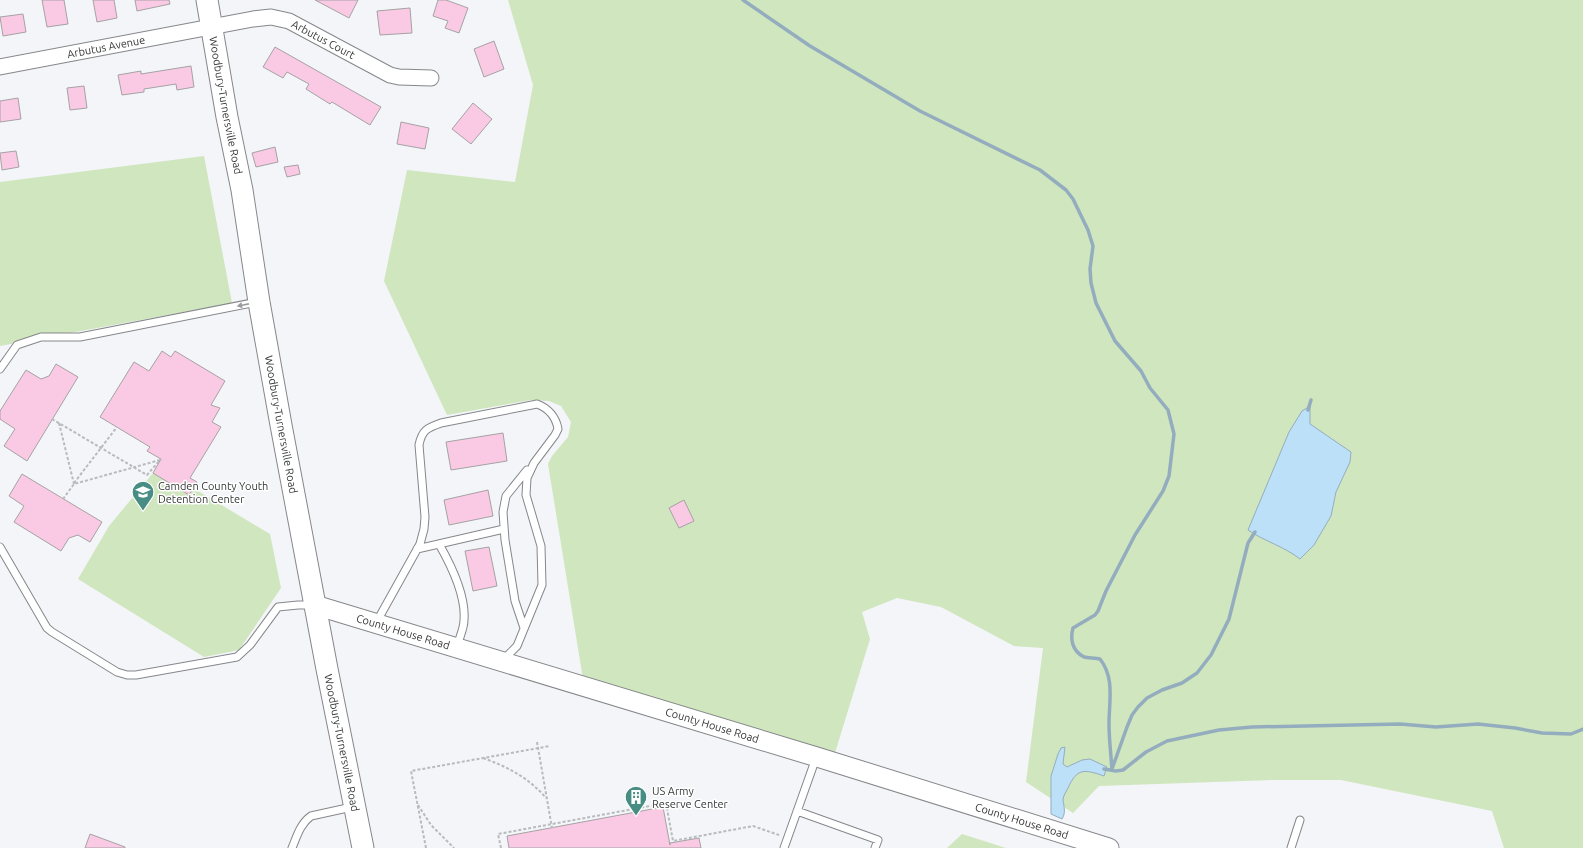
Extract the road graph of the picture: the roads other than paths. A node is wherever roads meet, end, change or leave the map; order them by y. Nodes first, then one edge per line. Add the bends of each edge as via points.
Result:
1 (207, 0) edge
2 (212, 28) junction
3 (0, 67) edge
4 (431, 78) dead end
5 (260, 302) junction
6 (0, 369) edge
7 (535, 462) junction
8 (504, 529) junction
9 (439, 544) junction
10 (0, 547) edge
11 (417, 549) junction
12 (316, 605) junction
13 (376, 623) junction
14 (524, 628) junction
15 (457, 647) junction
16 (502, 661) junction
17 (816, 757) junction
18 (355, 806) junction
19 (797, 811) junction
20 (1300, 820) dead end
21 (292, 848) edge
22 (363, 848) edge
23 (784, 848) edge
24 (875, 848) edge
25 (1109, 848) edge
26 (1291, 848) edge

1 - 2 main road, Woodbury-Turnersville Road
2 - 3 street, Arbutus Avenue
2 - 4 street, Arbutus Court via 263,17 279,18 298,25 390,75 399,78
2 - 5 main road, Woodbury-Turnersville Road
5 -> 6 lane via 80,337 41,337 17,345
5 - 12 main road, Woodbury-Turnersville Road
7 - 8 lane via 506,496 503,512
7 - 11 lane via 558,429 555,418 537,404 441,423 425,430 419,445 425,517
7 - 14 lane via 527,478 526,495 541,546 542,585
8 - 9 lane
8 - 14 lane via 515,601
9 - 11 lane
9 - 15 lane via 462,596 464,620
10 - 12 lane via 47,628 117,672 127,675 237,657 250,645 278,607
11 - 13 lane
12 - 13 street, County House Road
12 - 18 main road, Woodbury-Turnersville Road
13 - 15 street, County House Road
14 - 16 lane via 517,646
15 - 16 street, County House Road
16 - 17 street, County House Road
17 - 19 lane
17 - 25 street, County House Road
18 - 21 lane via 311,816 303,823
18 - 22 main road, Woodbury-Turnersville Road
19 - 23 lane
19 - 24 lane via 878,840
20 - 26 lane

